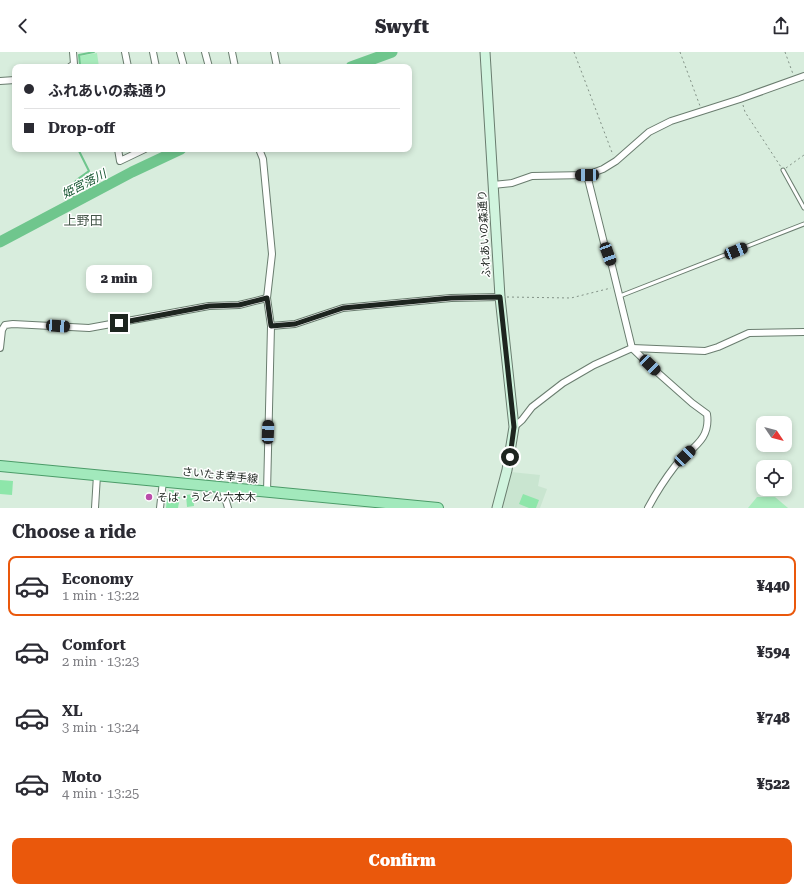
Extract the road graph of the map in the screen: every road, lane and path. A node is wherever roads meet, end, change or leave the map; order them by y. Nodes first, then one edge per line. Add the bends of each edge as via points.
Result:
1 (73, 52) edge
2 (125, 52) edge
3 (153, 52) edge
4 (180, 52) edge
5 (205, 52) edge
6 (232, 52) edge
7 (274, 52) edge
8 (485, 52) edge
9 (574, 52) edge
10 (680, 52) edge
11 (785, 52) edge
12 (74, 64) edge
13 (127, 64) edge
14 (155, 64) edge
15 (183, 64) edge
16 (208, 64) edge
17 (234, 64) edge
18 (276, 64) edge
19 (804, 76) edge
20 (12, 80) edge
21 (795, 80) junction
22 (0, 81) edge
23 (740, 99) junction
24 (702, 111) junction
25 (118, 152) edge
26 (139, 152) edge
27 (260, 152) edge
28 (804, 156) edge
29 (616, 161) junction
30 (783, 170) junction
31 (587, 175) junction
32 (493, 186) junction
33 (804, 208) edge
34 (804, 224) edge
35 (618, 287) junction
36 (620, 296) junction
37 (500, 297) junction
38 (267, 298) junction
39 (271, 326) junction
40 (804, 332) edge
41 (0, 348) edge
42 (632, 348) junction
43 (514, 427) junction
44 (0, 466) edge
45 (97, 475) junction
46 (163, 482) junction
47 (222, 487) junction
48 (267, 492) junction
49 (394, 506) edge
50 (95, 508) edge
51 (160, 508) edge
52 (228, 508) edge
53 (438, 508) edge
54 (498, 508) edge
55 (648, 508) edge

1 - 12 street
2 - 13 street
3 - 14 street
4 - 15 street
5 - 16 street
6 - 17 street
7 - 18 street
8 - 32 street, ふれあいの森通り
9 - 29 path
10 - 24 path
11 - 21 path
19 - 21 street
20 - 22 street
21 - 23 street
23 - 24 street
23 - 30 path via 745,112
24 - 29 street via 650,132
25 - 26 street via 120,161
27 - 38 street via 272,254
28 - 30 path
29 - 31 street
30 - 33 lane
31 - 32 street via 532,176
31 - 35 street
32 - 37 street, ふれあいの森通り
34 - 36 lane
35 - 36 street
35 - 37 path via 571,298
36 - 42 street
37 - 39 street via 451,298 343,308 295,324
37 - 43 street, ふれあいの森通り
38 - 39 street
38 - 41 street via 239,305 209,306 89,328 5,325
39 - 48 street
40 - 42 street via 750,333 705,351
42 - 43 street via 594,365 563,383 532,407
42 - 55 street via 707,414 708,423 702,439 676,465
43 - 54 street, ふれあいの森通り via 508,470
44 - 45 main road, さいたま幸手線
45 - 46 main road, さいたま幸手線
45 - 50 street
46 - 47 main road, さいたま幸手線
46 - 51 street
47 - 48 main road, さいたま幸手線
47 - 52 street
48 - 49 main road, さいたま幸手線
49 - 53 main road, さいたま幸手線

